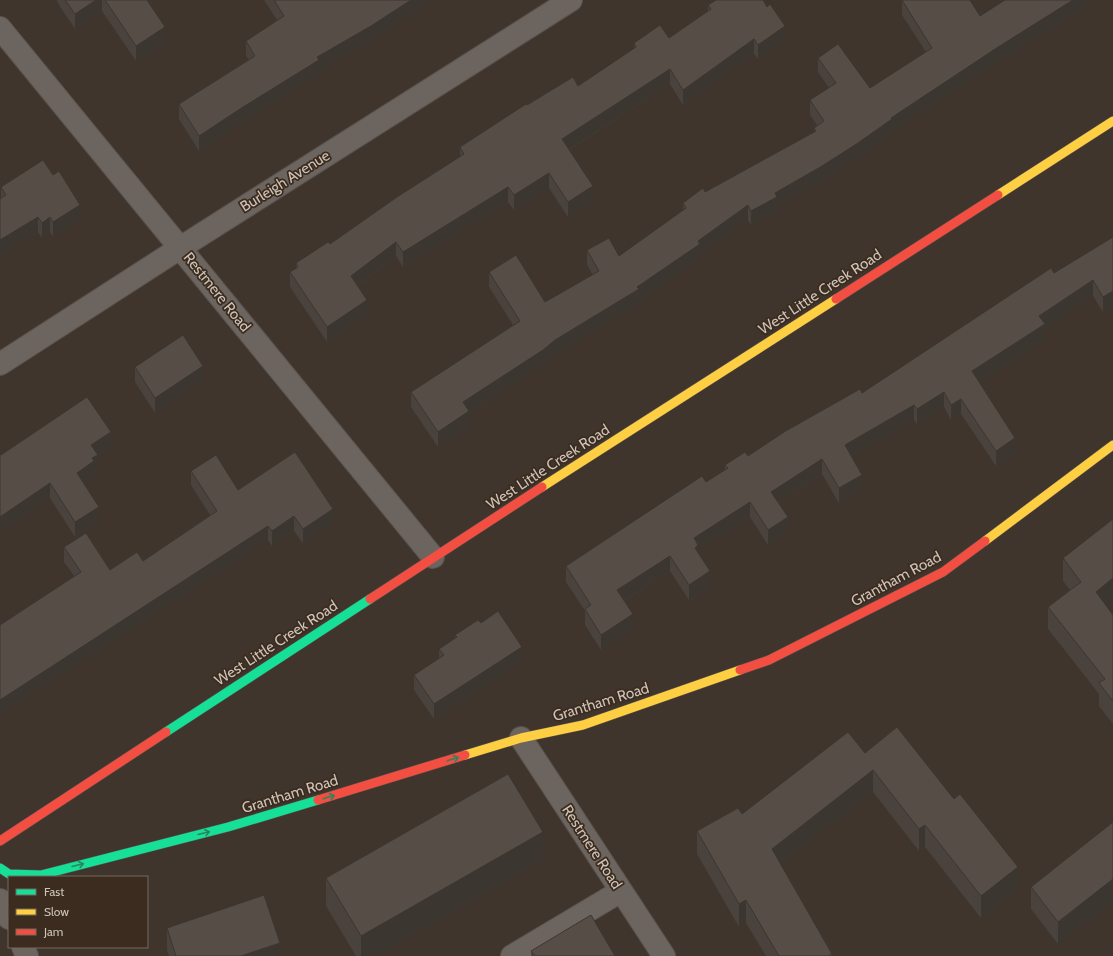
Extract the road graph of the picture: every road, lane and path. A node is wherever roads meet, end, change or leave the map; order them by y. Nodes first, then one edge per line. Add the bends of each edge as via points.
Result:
1 (571, 0) edge
2 (0, 28) edge
3 (1113, 121) edge
4 (180, 248) junction
5 (0, 364) edge
6 (1113, 444) edge
7 (433, 557) junction
8 (521, 738) junction
9 (0, 840) edge
10 (0, 868) edge
11 (621, 891) junction
12 (0, 900) edge
13 (8, 916) edge
14 (512, 956) edge
15 (664, 956) edge

1 - 4 street, Burleigh Avenue
2 - 4 street, Restmere Road
3 - 7 main road, West Little Creek Road
4 - 5 street, Burleigh Avenue
4 - 7 street, Restmere Road
6 - 8 main road, Grantham Road via 943,572 769,660 583,725
7 - 9 main road, West Little Creek Road
10 -> 8 main road, Grantham Road via 9,874 41,875 228,827
8 - 11 street, Restmere Road
11 - 14 street
11 - 15 street, Restmere Road
12 - 13 street

